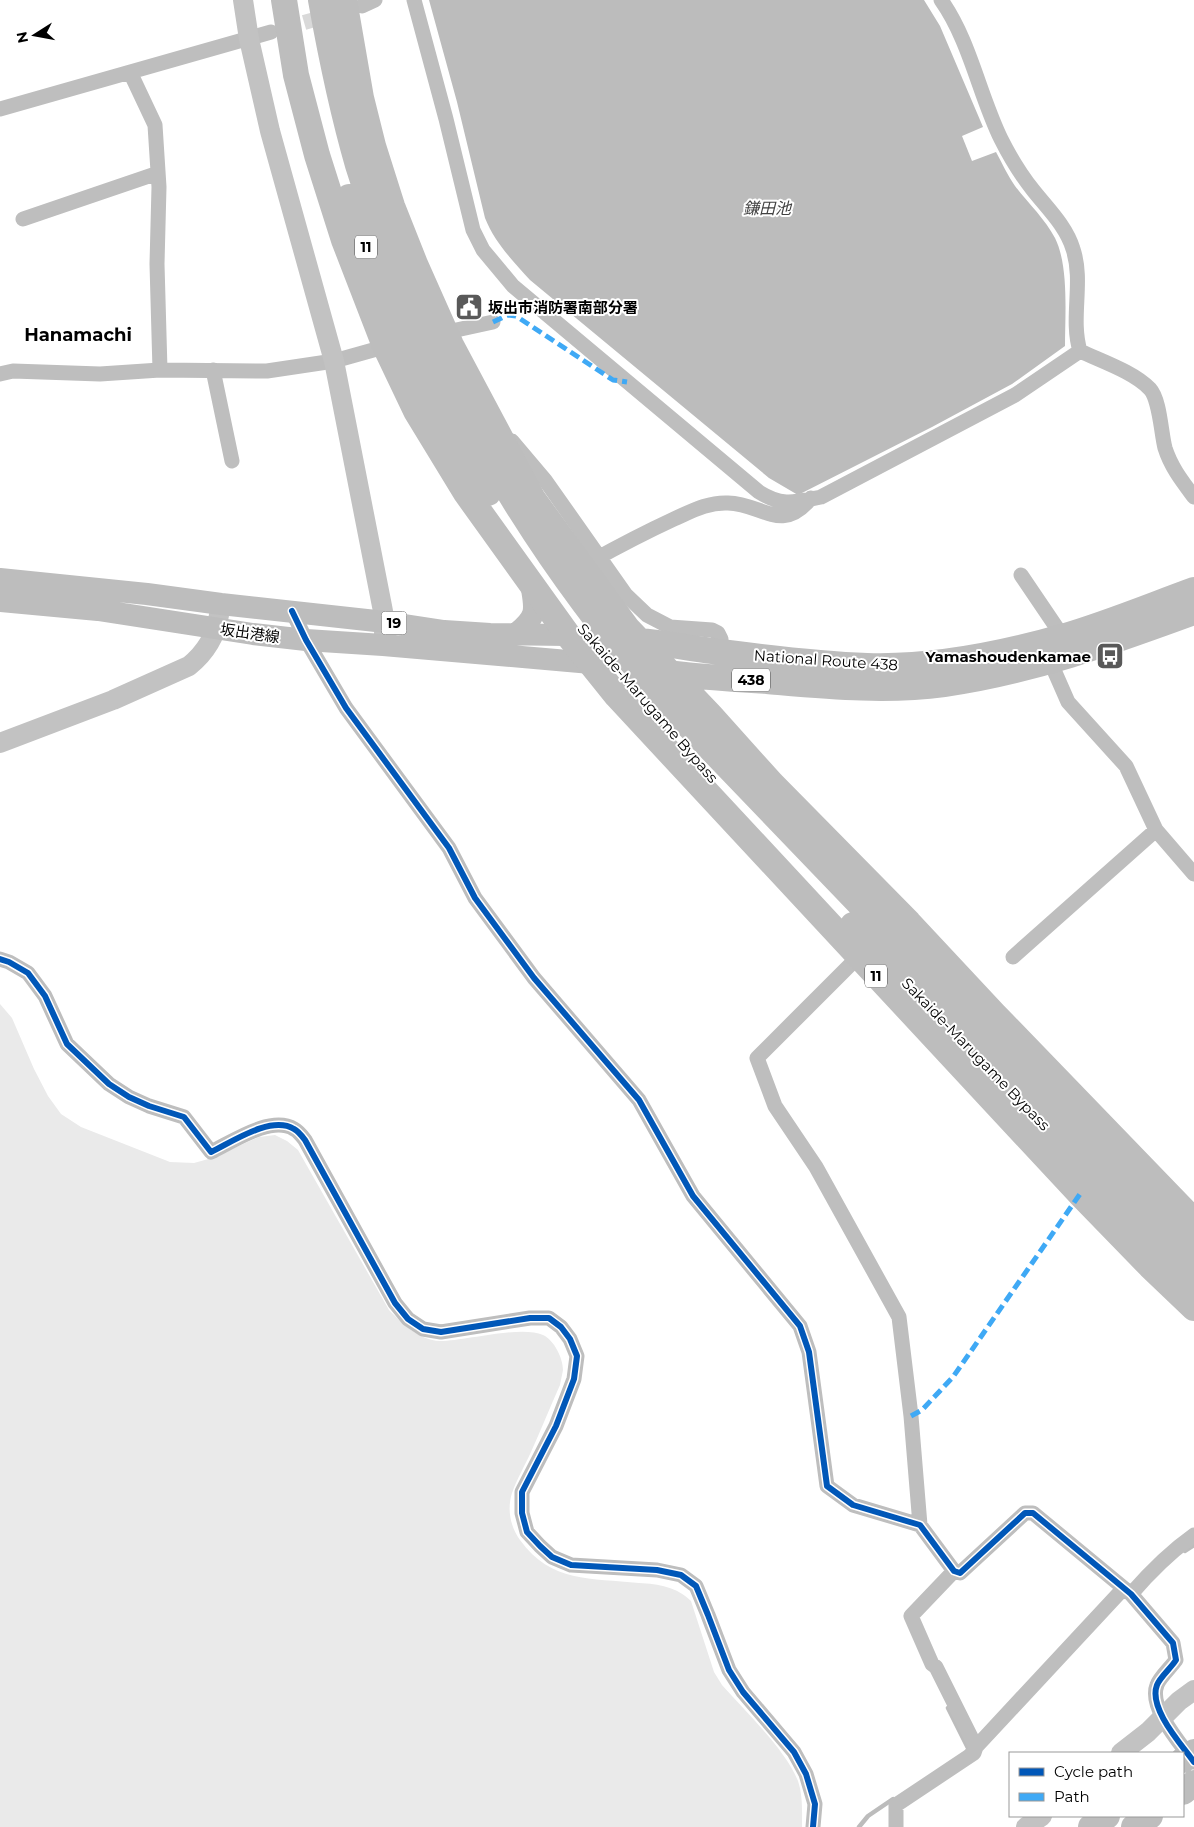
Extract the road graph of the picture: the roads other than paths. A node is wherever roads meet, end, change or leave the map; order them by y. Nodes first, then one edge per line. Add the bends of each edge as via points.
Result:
1 (243, 0) edge
2 (284, 0) edge
3 (300, 0) edge
4 (320, 0) edge
5 (414, 0) edge
6 (941, 0) edge
7 (360, 2) edge
8 (271, 32) tunnel mouth
9 (249, 39) junction
10 (130, 72) junction
11 (0, 109) edge
12 (158, 173) junction
13 (23, 219) dead end
14 (493, 322) dead end
15 (439, 333) junction
16 (388, 345) junction
17 (1080, 351) junction
18 (334, 361) junction
19 (160, 370) junction
20 (213, 370) junction
21 (0, 374) edge
22 (506, 435) dead end
23 (232, 461) dead end
24 (485, 472) junction
25 (1194, 497) edge
26 (811, 498) junction
27 (591, 562) junction
28 (1021, 576) dead end
29 (0, 579) edge
30 (530, 583) junction
31 (1194, 590) edge
32 (0, 601) edge
33 (221, 604) junction
34 (292, 611) junction
35 (1194, 612) edge
36 (384, 622) junction
37 (217, 629) junction
38 (517, 633) junction
39 (568, 635) junction
40 (1063, 637) junction
41 (306, 640) junction
42 (640, 641) junction
43 (383, 644) junction
44 (721, 652) junction
45 (1050, 662) junction
46 (591, 663) junction
47 (669, 673) junction
48 (721, 678) junction
49 (749, 680) junction
50 (710, 715) junction
51 (0, 743) edge
52 (1156, 830) junction
53 (1194, 874) edge
54 (843, 901) junction
55 (858, 957) junction
56 (1012, 957) dead end
57 (0, 960) edge
58 (1194, 1221) edge
59 (1194, 1252) edge
60 (1194, 1282) edge
61 (1194, 1308) edge
62 (920, 1525) junction
63 (1194, 1535) edge
64 (954, 1572) junction
65 (1127, 1591) junction
66 (1194, 1690) edge
67 (1162, 1718) junction
68 (976, 1747) junction
69 (1122, 1752) edge
70 (1194, 1762) edge
71 (1194, 1783) edge
72 (1184, 1791) edge
73 (1041, 1817) edge
74 (1106, 1817) edge
75 (1149, 1817) edge
76 (813, 1827) edge
77 (896, 1827) edge
78 (1026, 1827) edge
79 (1092, 1827) edge
80 (1134, 1827) edge

1 - 9 street
2 - 16 highway via 296,75 317,155 344,240
3 - 24 highway, Sakaide-Marugame Bypass / 11 via 316,85 340,171 367,249 398,327 434,401
4 - 24 highway, Sakaide-Marugame Bypass / 11 via 336,84 359,166 386,244
5 - 26 street via 473,230 483,250 513,286 760,492 772,500 785,502
6 - 17 street via 958,32 1005,146 1032,189 1061,224 1074,250 1076,338
7 - 15 highway via 352,52 373,146
8 - 9 street
9 - 10 street
9 - 18 street via 270,130
10 - 11 street
10 - 12 street via 155,125
12 - 13 street
12 - 19 street
14 - 15 street
15 - 27 highway via 533,499
16 - 18 street
16 - 30 highway via 416,411 466,493
17 - 25 street via 1138,379 1151,390 1174,470
17 - 26 street via 1015,395 821,496
18 - 20 street via 267,371
18 - 36 street
19 - 20 street
19 - 21 street via 100,374 13,370
20 - 23 street
22 - 27 street via 545,480
24 - 54 highway, Sakaide-Marugame Bypass / 11 via 555,594 596,648 730,795
26 - 27 street via 802,509 780,516 729,502 707,504
27 - 42 highway via 627,628
27 - 44 street via 647,615 670,627 718,633
28 - 40 street
29 - 33 main road, 坂出港線 / 19 via 138,592
30 - 38 main road via 534,614 530,623
30 - 39 highway
31 - 40 highway, National Route 438 / 438
32 - 37 main road, 坂出港線 / 19 via 98,610
33 - 34 main road, 坂出港線 / 19
33 - 37 street
34 - 36 main road, 坂出港線 / 19
34 - 41 street
35 - 45 highway, National Route 438 / 438
36 - 38 main road, 坂出港線 / 19 via 490,634
36 - 43 street
37 - 41 main road, 坂出港線 / 19
37 - 51 street via 197,659 179,672
38 - 39 main road, 坂出港線 / 19
39 - 42 highway, National Route 438 / 438
39 - 46 highway, 11
40 - 44 highway, National Route 438 / 438 via 912,666 833,664
41 - 43 main road, 坂出港線 / 19
41 - 62 street via 346,708 449,848 481,906 534,978 639,1100 693,1196 800,1326 809,1352 827,1486 853,1505
42 - 44 highway, National Route 438 / 438
42 - 47 highway
43 - 46 main road, 坂出港線 / 19
44 - 48 street
45 - 49 highway, National Route 438 / 438 via 1005,673 913,687 868,689
45 - 52 street via 1068,702 1126,766
46 - 47 highway, National Route 438 / 438
46 - 55 highway, 11 via 617,696
47 - 48 highway, National Route 438 / 438
47 - 50 highway
48 - 49 highway, National Route 438 / 438
49 - 50 highway via 722,684 711,699
50 - 58 highway via 772,784
52 - 53 street
52 - 56 street
54 - 59 highway, Sakaide-Marugame Bypass / 11
54 - 60 highway, Sakaide-Marugame Bypass / 11
55 - 61 highway, 11 via 1080,1194
55 - 62 street via 757,1058 775,1106 816,1167 899,1317
57 - 76 street via 28,974 45,996 67,1044 109,1084 142,1103 184,1117 211,1152 266,1125 280,1124 294,1129 305,1140 395,1303 423,1330 441,1332 530,1318 549,1318 561,1327 577,1356 574,1379 556,1426 522,1492 522,1513 527,1532 552,1557 571,1565 657,1570 681,1575 696,1586 728,1670 794,1752 806,1774 815,1804
62 - 64 street
63 - 65 street
64 - 65 street via 960,1573 1025,1513 1033,1513
64 - 68 street via 911,1616 932,1664 936,1666
65 - 67 street via 1173,1644 1176,1660 1156,1685 1157,1706
65 - 68 street
66 - 67 street
67 - 69 street
67 - 70 street
68 - 77 street via 974,1753 896,1805
71 - 72 highway
73 - 78 street
74 - 79 highway
75 - 80 highway

